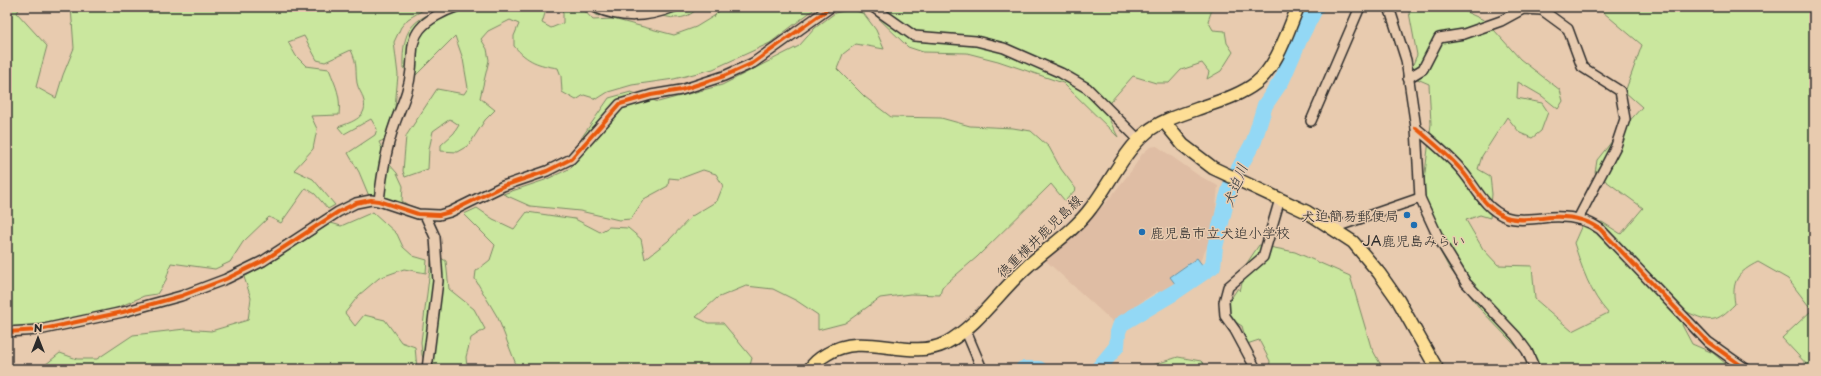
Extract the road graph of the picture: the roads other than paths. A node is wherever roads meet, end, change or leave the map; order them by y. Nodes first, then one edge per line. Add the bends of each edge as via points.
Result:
1 (456, 7) edge
2 (594, 7) edge
3 (674, 7) edge
4 (831, 7) edge
5 (874, 7) edge
6 (1298, 7) edge
7 (1360, 7) edge
8 (1389, 7) edge
9 (1408, 78) junction
10 (1311, 121) dead end
11 (1165, 123) junction
12 (1416, 128) junction
13 (1139, 140) junction
14 (1420, 198) junction
15 (1280, 199) junction
16 (379, 201) junction
17 (425, 215) junction
18 (1578, 218) junction
19 (1333, 228) junction
20 (965, 329) junction
21 (7, 332) edge
22 (1745, 368) edge
23 (427, 369) edge
24 (810, 369) edge
25 (982, 369) edge
26 (1256, 369) edge
27 (1438, 369) edge
28 (1535, 369) edge

1 - 16 street via 437,16 420,29 412,45 406,98 395,123 383,164
2 - 3 street via 621,16 654,15
4 - 17 street via 753,63 681,90 620,104 572,159 547,171 503,186 450,212
5 - 13 street via 914,36 976,41 1004,48 1061,73 1087,88
6 - 11 main road, 徳重横井鹿児島線 via 1269,68 1255,83 1233,96 1177,116
7 - 10 street
8 - 9 street via 1406,60
9 - 12 street
9 - 18 street via 1423,69 1439,38 1464,34 1522,9 1542,10 1568,29 1582,67 1620,91 1625,119 1616,146
11 - 13 main road, 徳重横井鹿児島線 via 1153,127
11 - 15 main road via 1197,157 1226,175
12 - 14 street
12 - 18 street via 1463,171 1480,197 1499,214 1517,219
13 - 20 main road, 徳重横井鹿児島線 via 1091,209 1070,231 1029,265
14 - 19 street
14 - 28 street via 1439,239 1466,283 1516,336 1527,350
15 - 19 main road
15 - 26 street via 1263,257 1228,287 1224,302 1225,316
16 - 17 street
16 - 21 street via 356,203 263,261 226,279 181,296 123,312 39,330
17 - 23 street via 435,236 438,281
18 - 22 street via 1600,229 1708,342
19 - 27 main road via 1353,242 1379,273 1398,300
20 - 24 main road, 徳重横井鹿児島線 via 946,343 930,349 910,350 872,344 848,344 821,357
20 - 25 street

